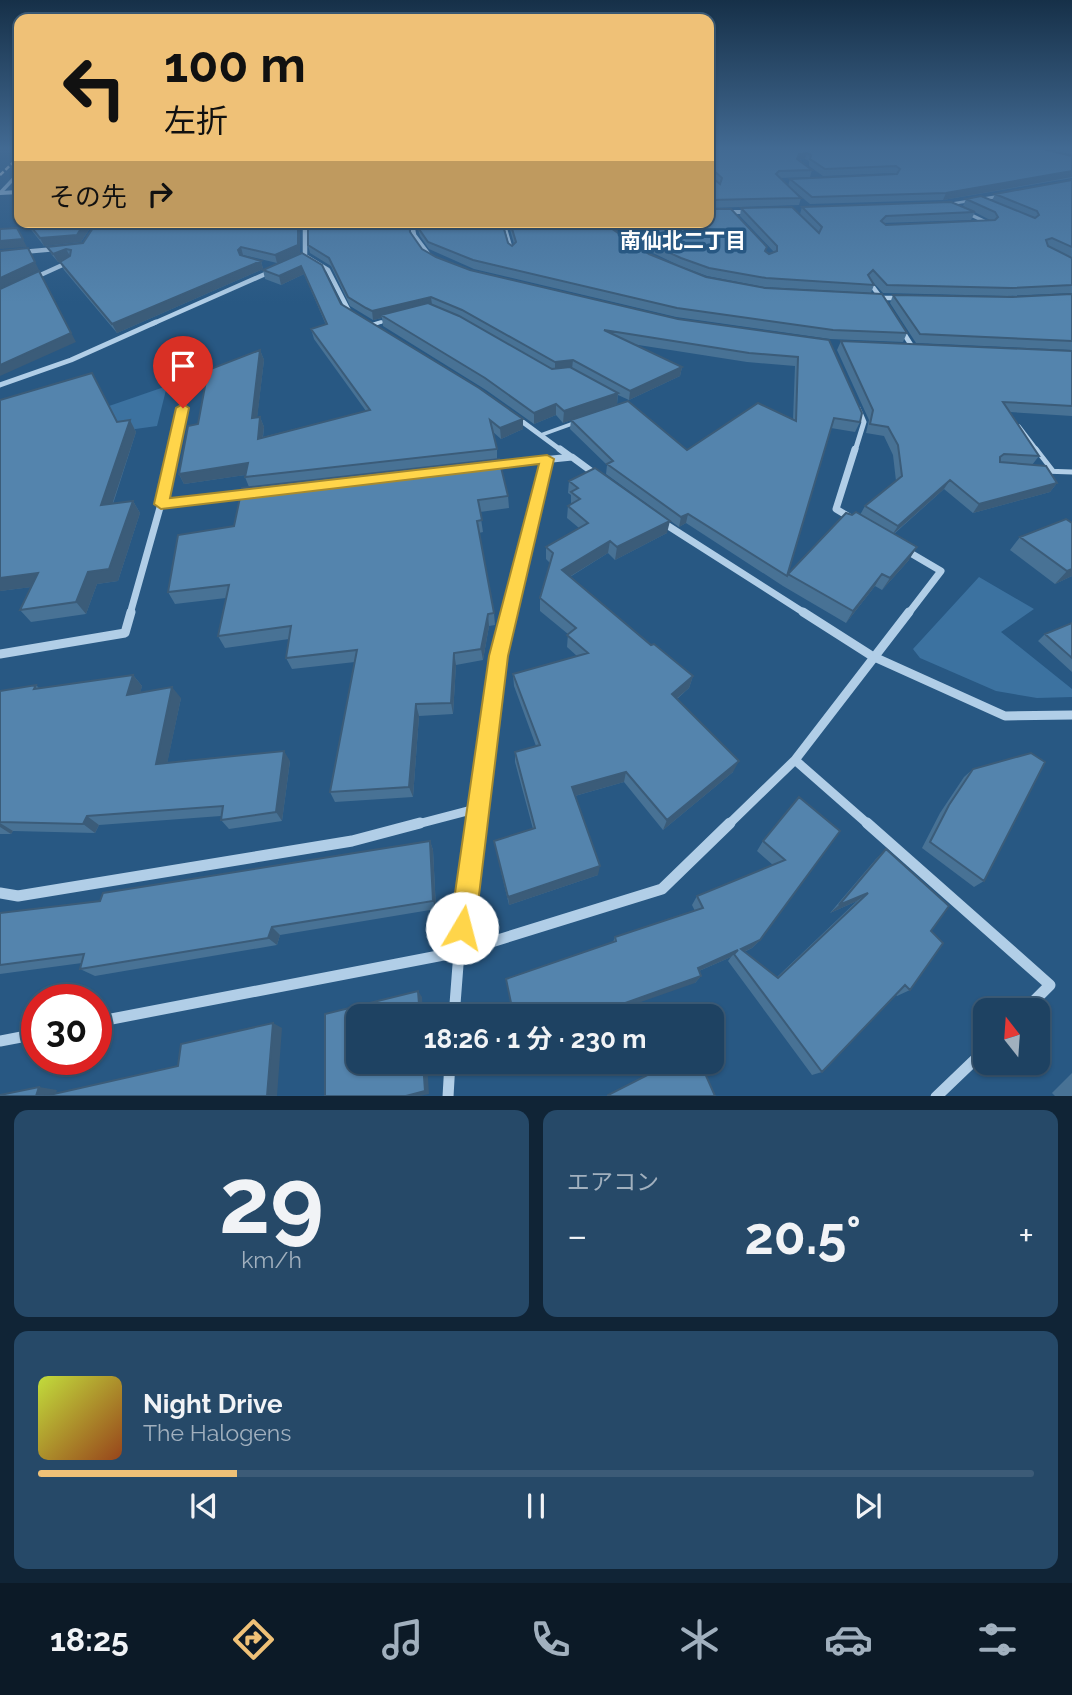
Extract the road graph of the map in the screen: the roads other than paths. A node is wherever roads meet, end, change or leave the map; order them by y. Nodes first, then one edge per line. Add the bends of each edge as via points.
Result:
1 (978, 200) edge
2 (979, 200) edge
3 (948, 204) junction
4 (930, 205) edge
5 (989, 205) edge
6 (767, 211) edge
7 (714, 212) edge
8 (731, 212) junction
9 (739, 221) edge
10 (978, 224) edge
11 (305, 228) edge
12 (413, 228) edge
13 (506, 228) edge
14 (70, 248) edge
15 (513, 250) edge
16 (14, 253) edge
17 (305, 256) junction
18 (296, 260) edge
19 (71, 261) edge
20 (440, 261) edge
21 (267, 265) edge
22 (36, 278) edge
23 (870, 283) edge
24 (868, 297) edge
25 (881, 298) junction
26 (909, 298) edge
27 (888, 308) edge
28 (357, 316) edge
29 (396, 318) edge
30 (894, 318) edge
31 (370, 324) joint
32 (380, 331) edge
33 (901, 348) edge
34 (913, 348) junction
35 (926, 349) edge
36 (188, 384) dead end
37 (0, 385) edge
38 (854, 400) edge
39 (512, 414) edge
40 (578, 422) edge
41 (1017, 424) edge
42 (541, 435) junction
43 (572, 457) junction
44 (547, 459) junction
45 (478, 467) edge
46 (1040, 471) edge
47 (1053, 471) junction
48 (1072, 472) edge
49 (603, 480) edge
50 (258, 493) edge
51 (161, 504) junction
52 (655, 517) edge
53 (859, 522) edge
54 (894, 543) edge
55 (0, 654) edge
56 (873, 656) junction
57 (1072, 715) edge
58 (795, 760) junction
59 (479, 808) junction
60 (0, 893) edge
61 (459, 952) junction
62 (1037, 998) edge
63 (455, 1004) edge
64 (112, 1019) edge
65 (21, 1037) edge
66 (0, 1041) edge
67 (973, 1062) edge
68 (449, 1074) edge
69 (448, 1096) edge
70 (937, 1096) edge

1 - 3 street
2 - 5 lane
3 - 4 street
3 - 10 street via 990,224
6 - 8 street
7 - 8 street
8 - 9 lane
11 - 17 street
12 - 20 street via 422,250
13 - 15 lane
14 - 16 street
17 - 18 street
17 - 28 street via 328,271 346,309
19 - 22 street
21 - 37 street via 277,268 71,360
23 - 25 street
24 - 25 street
25 - 26 street
25 - 27 street
29 - 31 lane
30 - 34 street
31 - 32 street
33 - 34 street
34 - 35 street
36 - 51 lane
38 - 53 street via 864,422 836,509
39 - 42 street
40 - 42 lane
41 - 47 lane
42 - 43 street
43 - 44 street
43 - 49 street
44 - 45 street
44 - 59 street via 499,656
46 - 47 lane
47 - 48 lane
50 - 51 street
51 - 55 street via 125,633
52 - 56 street
54 - 56 street via 941,571
56 - 57 street via 1005,716
56 - 58 street
58 - 61 street via 662,889
58 - 62 street via 1049,985
59 - 60 street via 352,841 18,896
59 - 61 street
61 - 63 street
61 - 64 street
65 - 66 street
67 - 70 street
68 - 69 street

